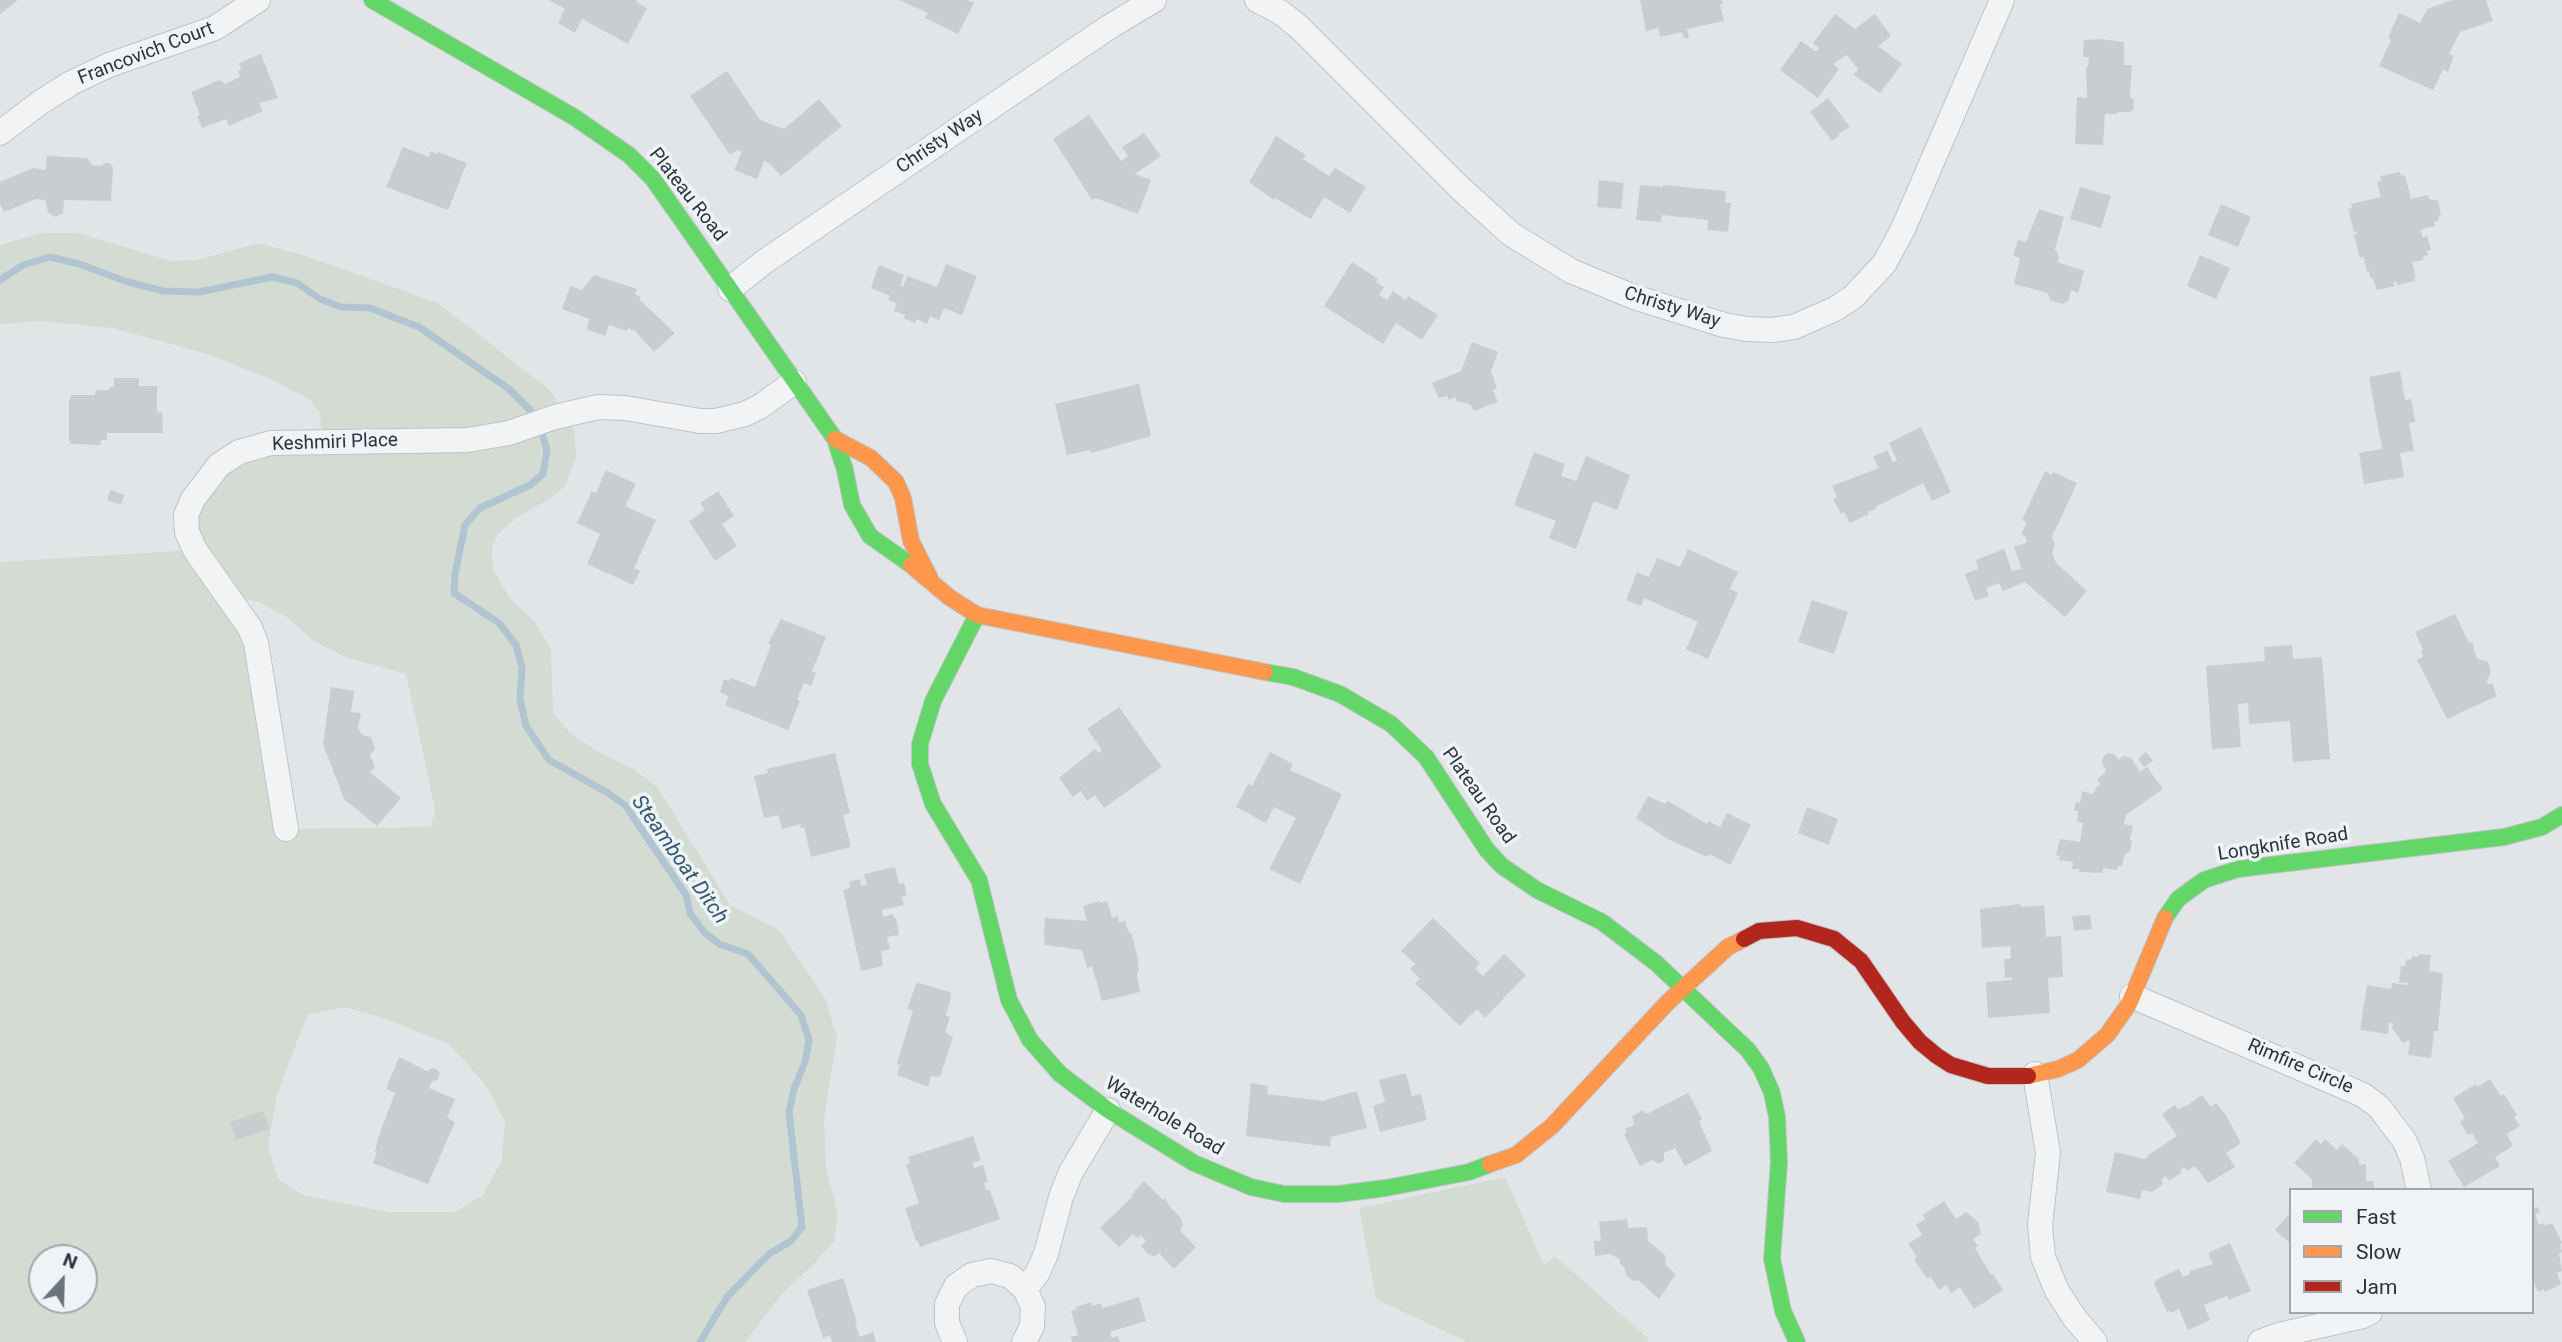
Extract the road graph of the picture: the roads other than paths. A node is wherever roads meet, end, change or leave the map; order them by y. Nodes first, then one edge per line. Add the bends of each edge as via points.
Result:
1 (258, 0) edge
2 (372, 0) edge
3 (1154, 0) edge
4 (1257, 0) edge
5 (2002, 0) edge
6 (0, 133) edge
7 (730, 289) junction
8 (794, 382) junction
9 (835, 439) junction
10 (930, 579) junction
11 (977, 615) junction
12 (2562, 815) edge
13 (286, 829) dead end
14 (1684, 989) junction
15 (2132, 996) junction
16 (2035, 1074) junction
17 (1108, 1110) junction
18 (2419, 1188) edge
19 (1025, 1289) junction
20 (2367, 1314) edge
21 (955, 1342) edge
22 (1024, 1342) edge
23 (1797, 1342) edge
24 (2095, 1342) edge
25 (2260, 1342) edge

1 - 6 street, Francovich Court via 215,28 71,83
2 - 7 street, Plateau Road via 574,117 629,155 653,178
3 - 7 street, Christy Way
4 - 5 street, Christy Way via 1298,26 1511,234 1600,285 1724,325 1763,330 1794,327 1835,309 1884,264
7 - 8 street, Plateau Road
8 - 9 street, Plateau Road
8 - 13 street, Keshmiri Place via 761,406 723,420 598,407 468,440 271,443 239,452 219,465 193,499 186,515 187,532 256,643
9 - 10 street, Plateau Road via 852,505 870,536
9 - 10 street, Plateau Road via 871,458 896,482 911,541
10 - 11 street, Plateau Road
11 - 14 street, Plateau Road via 1293,677 1340,694 1391,724 1426,757 1502,866 1537,890 1602,922
11 - 17 street, Waterhole Road via 925,724 920,754 925,784 979,880 1009,1000 1025,1030 1060,1074
12 - 15 street, Longknife Road via 2514,835 2238,870 2204,880 2167,913
14 - 16 street, Longknife Road via 1728,947 1759,931 1797,928 1816,932 1834,939 1861,961 1903,1022 1937,1056 1987,1076
14 - 17 street, Waterhole Road via 1534,1142 1516,1155 1469,1172 1346,1193 1284,1194 1251,1187 1194,1163
14 - 23 street, Plateau Road via 1748,1050 1772,1093 1779,1162 1772,1259 1783,1311
15 - 16 street, Longknife Road via 2119,1021 2093,1049 2078,1060
15 - 18 street, Rimfire Circle via 2363,1095 2379,1107 2404,1140
16 - 24 street via 2048,1153 2040,1225 2043,1257 2057,1292
17 - 19 street via 1071,1172 1046,1254
19 - 21 street via 1010,1276 991,1271 972,1275 956,1286 947,1304 947,1323
19 - 22 street via 1033,1307 1032,1326
20 - 25 street

